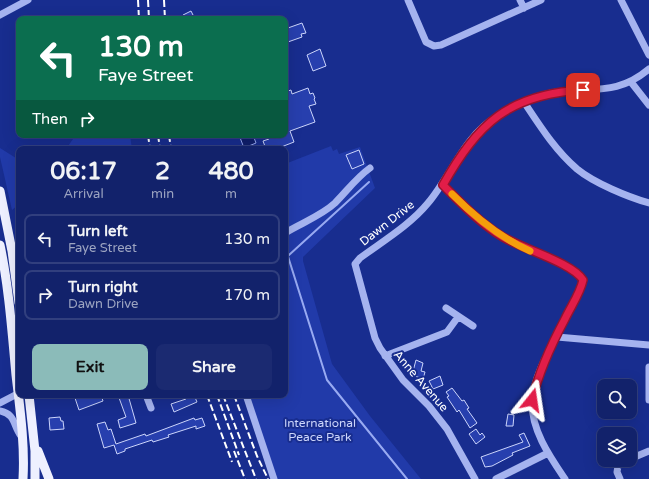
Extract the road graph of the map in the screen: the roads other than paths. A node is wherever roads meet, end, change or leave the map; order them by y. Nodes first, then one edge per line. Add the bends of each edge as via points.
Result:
1 (28, 0) edge
2 (408, 0) edge
3 (520, 0) edge
4 (541, 0) edge
5 (621, 0) edge
6 (524, 8) junction
7 (0, 15) edge
8 (649, 55) edge
9 (649, 69) edge
10 (631, 82) junction
11 (524, 102) junction
12 (649, 105) edge
13 (370, 168) dead end
14 (443, 185) junction
15 (0, 191) edge
16 (649, 203) edge
17 (288, 231) edge
18 (0, 245) edge
19 (356, 269) joint
20 (16, 281) edge
21 (446, 308) dead end
22 (458, 317) junction
23 (472, 326) dead end
24 (557, 337) junction
25 (649, 345) edge
26 (385, 356) junction
27 (649, 368) edge
28 (16, 375) edge
29 (16, 395) edge
30 (18, 398) edge
31 (29, 398) edge
32 (147, 398) edge
33 (247, 398) edge
34 (649, 400) edge
35 (0, 403) edge
36 (151, 408) dead end
37 (0, 411) edge
38 (33, 430) junction
39 (22, 438) junction
40 (649, 451) edge
41 (548, 453) junction
42 (637, 456) edge
43 (618, 467) edge
44 (23, 479) edge
45 (35, 479) edge
46 (49, 479) edge
47 (274, 479) edge
48 (475, 479) edge
49 (496, 479) edge
50 (565, 479) edge
51 (620, 479) edge

1 - 7 street
2 - 6 street via 426,42 434,46
3 - 6 street
4 - 6 street
5 - 8 street
9 - 10 street, Dawn Drive
10 - 11 street, Dawn Drive via 609,89 552,93
10 - 12 street
11 - 14 street, Dawn Drive via 494,118 482,128 464,150
11 - 16 street via 548,138 578,170 628,197
13 - 17 street via 357,178 335,203
14 - 19 street, Dawn Drive via 409,222 360,258
14 - 24 street via 476,218 502,236 522,248 574,270 583,280 581,290
15 - 20 main road
18 - 28 main road
19 - 26 street, Anne Avenue via 375,338
21 - 22 street
22 - 23 street
22 - 26 street via 447,332
24 - 25 street
24 - 41 street via 544,362 532,400 536,424
26 - 48 street, Anne Avenue via 447,429
27 - 34 street
29 - 35 street
30 - 39 main road
31 - 38 main road
32 - 36 street
33 - 47 street
37 - 39 street via 12,417
38 - 45 main road
38 - 46 main road via 40,458
39 - 44 main road
40 - 42 street
41 - 49 street
41 - 50 street
43 - 51 street

